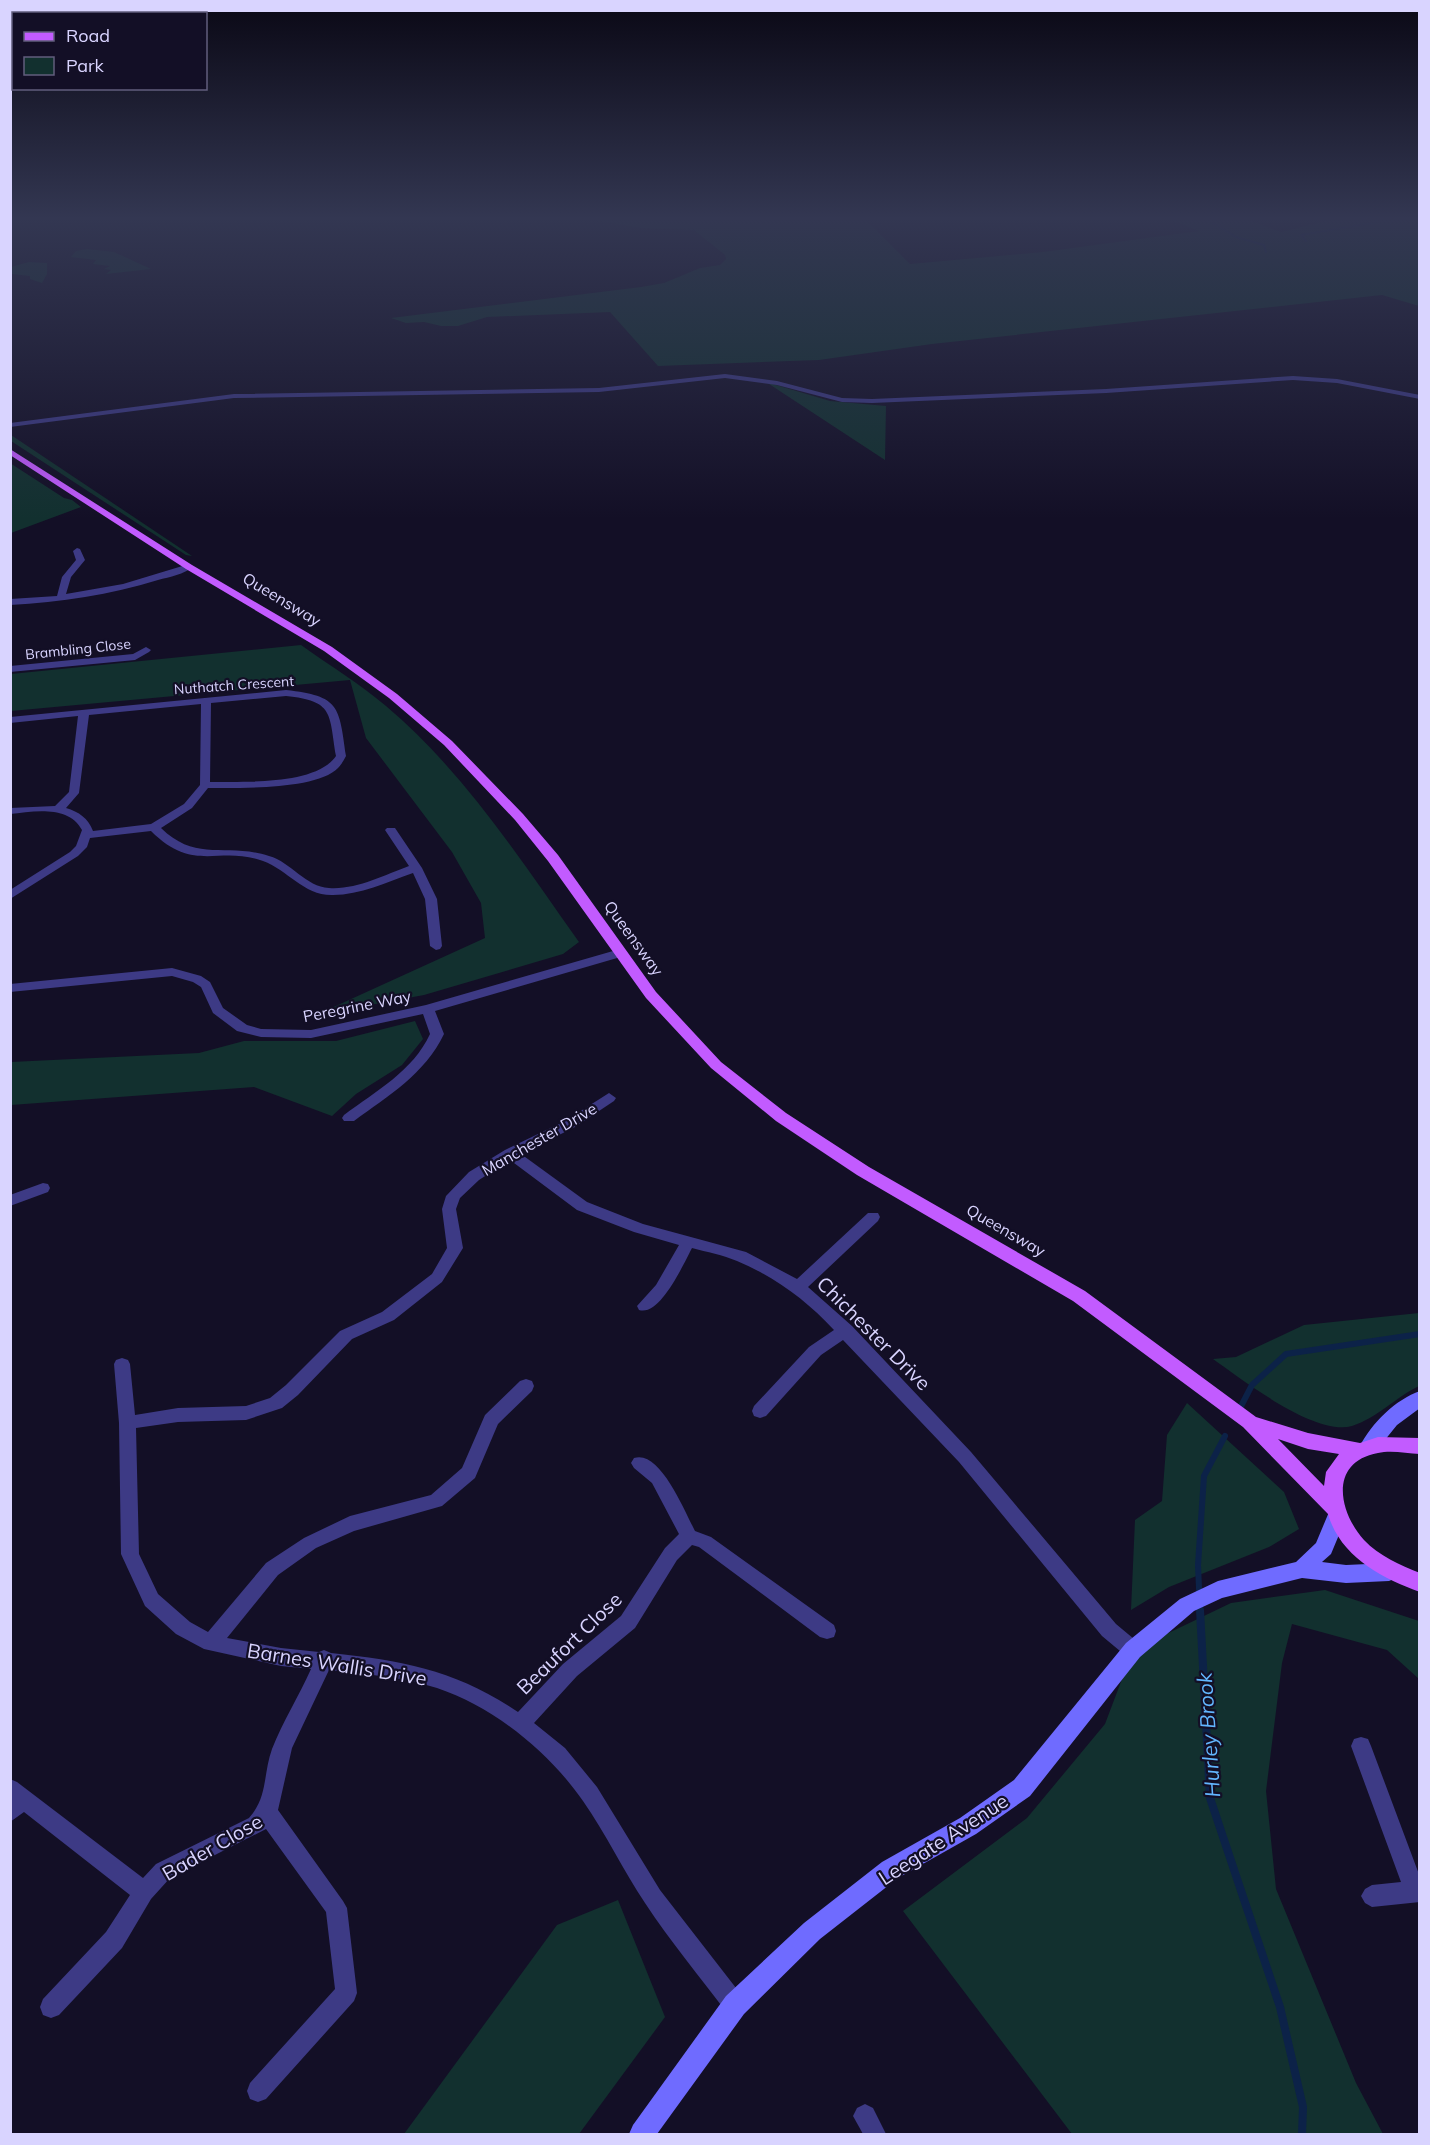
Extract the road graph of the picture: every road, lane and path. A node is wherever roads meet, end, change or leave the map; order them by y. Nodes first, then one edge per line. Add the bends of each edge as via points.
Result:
1 (1419, 396) edge
2 (10, 425) edge
3 (10, 451) edge
4 (77, 551) dead end
5 (189, 567) junction
6 (61, 598) junction
7 (10, 602) edge
8 (146, 651) dead end
9 (10, 669) edge
10 (206, 701) junction
11 (84, 713) junction
12 (10, 720) edge
13 (205, 785) junction
14 (58, 809) junction
15 (10, 811) edge
16 (154, 827) junction
17 (391, 830) dead end
18 (88, 835) junction
19 (416, 868) junction
20 (10, 896) edge
21 (436, 946) dead end
22 (620, 953) junction
23 (10, 988) edge
24 (428, 1009) junction
25 (609, 1098) dead end
26 (349, 1118) dead end
27 (510, 1153) junction
28 (43, 1188) dead end
29 (10, 1201) edge
30 (873, 1217) dead end
31 (689, 1241) junction
32 (798, 1287) junction
33 (645, 1306) dead end
34 (846, 1330) junction
35 (122, 1364) dead end
36 (526, 1386) dead end
37 (1419, 1398) edge
38 (760, 1411) dead end
39 (1247, 1420) junction
40 (127, 1423) junction
41 (1419, 1446) edge
42 (1363, 1448) junction
43 (640, 1463) dead end
44 (1334, 1512) junction
45 (689, 1536) junction
46 (1302, 1569) junction
47 (1404, 1578) edge
48 (1419, 1593) edge
49 (827, 1631) dead end
50 (211, 1643) junction
51 (1133, 1650) junction
52 (324, 1659) junction
53 (520, 1724) junction
54 (1361, 1746) dead end
55 (15, 1800) edge
56 (268, 1814) junction
57 (1416, 1890) edge
58 (144, 1892) junction
59 (1372, 1896) dead end
60 (735, 2005) junction
61 (51, 2007) dead end
62 (258, 2091) dead end
63 (642, 2134) edge

1 - 2 street via 1337,381 1293,378 872,401 842,400 777,383 725,376 599,390 234,396
3 - 5 main road, Queensway
4 - 6 street via 81,560 66,575
5 - 6 street via 130,585
5 - 22 main road, Queensway via 328,649 433,729 519,817
6 - 7 street
8 - 9 street, Brambling Close via 135,657
10 - 11 street, Nuthatch Crescent
10 - 13 street
10 - 13 street, Nuthatch Crescent via 286,693 325,700 333,708 341,756 336,767 314,778
11 - 12 street, Nuthatch Crescent
11 - 14 street via 74,793
13 - 16 street via 195,800
14 - 15 street
14 - 18 street via 81,819
16 - 18 street
16 - 19 street via 177,849 213,855 256,855 280,865 315,889 331,892
17 - 19 street
18 - 20 street via 74,854
19 - 21 street via 431,899
22 - 24 street, Peregrine Way
22 - 39 main road, Queensway via 651,995 716,1065 781,1118 863,1171 1079,1296
23 - 24 street, Peregrine Way via 172,972 206,985 218,1010 242,1028 281,1035 311,1034
24 - 26 street via 437,1034 430,1048 417,1064
25 - 27 street, Manchester Drive via 570,1124
27 - 31 street, Chichester Drive via 582,1206 639,1228
27 - 40 street, Manchester Drive via 474,1176 453,1196 449,1209 455,1248 437,1278 388,1316 346,1335 276,1403 246,1413 178,1415
28 - 29 street
30 - 32 street
31 - 32 street, Chichester Drive via 741,1256
31 - 33 street via 661,1290
32 - 34 street, Chichester Drive
34 - 38 street via 815,1351
34 - 51 street, Chichester Drive via 965,1457 1109,1630
35 - 40 street, Barnes Wallis Drive
36 - 50 street via 490,1420 469,1473 436,1501 350,1524 310,1543 272,1569
37 - 42 street
39 - 42 main road via 1308,1441
39 - 44 main road
40 - 50 street, Barnes Wallis Drive via 130,1554 151,1599 183,1628
41 - 42 main road via 1396,1442
42 - 44 main road via 1340,1464 1332,1484
43 - 45 street via 658,1478
44 - 46 street, Leegate Avenue via 1324,1548
44 - 47 main road via 1348,1538 1366,1557
45 - 49 street via 705,1542
45 - 53 street, Beaufort Close via 671,1554 628,1622 570,1670
46 - 47 street, Leegate Avenue
46 - 51 street, Leegate Avenue via 1213,1592 1187,1605
47 - 48 street
50 - 52 street, Barnes Wallis Drive via 281,1657
51 - 60 street, Leegate Avenue via 1022,1788 968,1826 890,1870 812,1931
52 - 53 street, Barnes Wallis Drive via 439,1680 484,1700
52 - 56 street, Bader Close via 277,1762
53 - 60 street, Barnes Wallis Drive via 558,1755 590,1794 653,1898
54 - 57 street
55 - 58 street
56 - 58 street, Bader Close via 256,1825 163,1871
56 - 62 street via 336,1908 346,1993
57 - 59 street
58 - 61 street, Bader Close via 114,1940
60 - 63 street, Leegate Avenue

